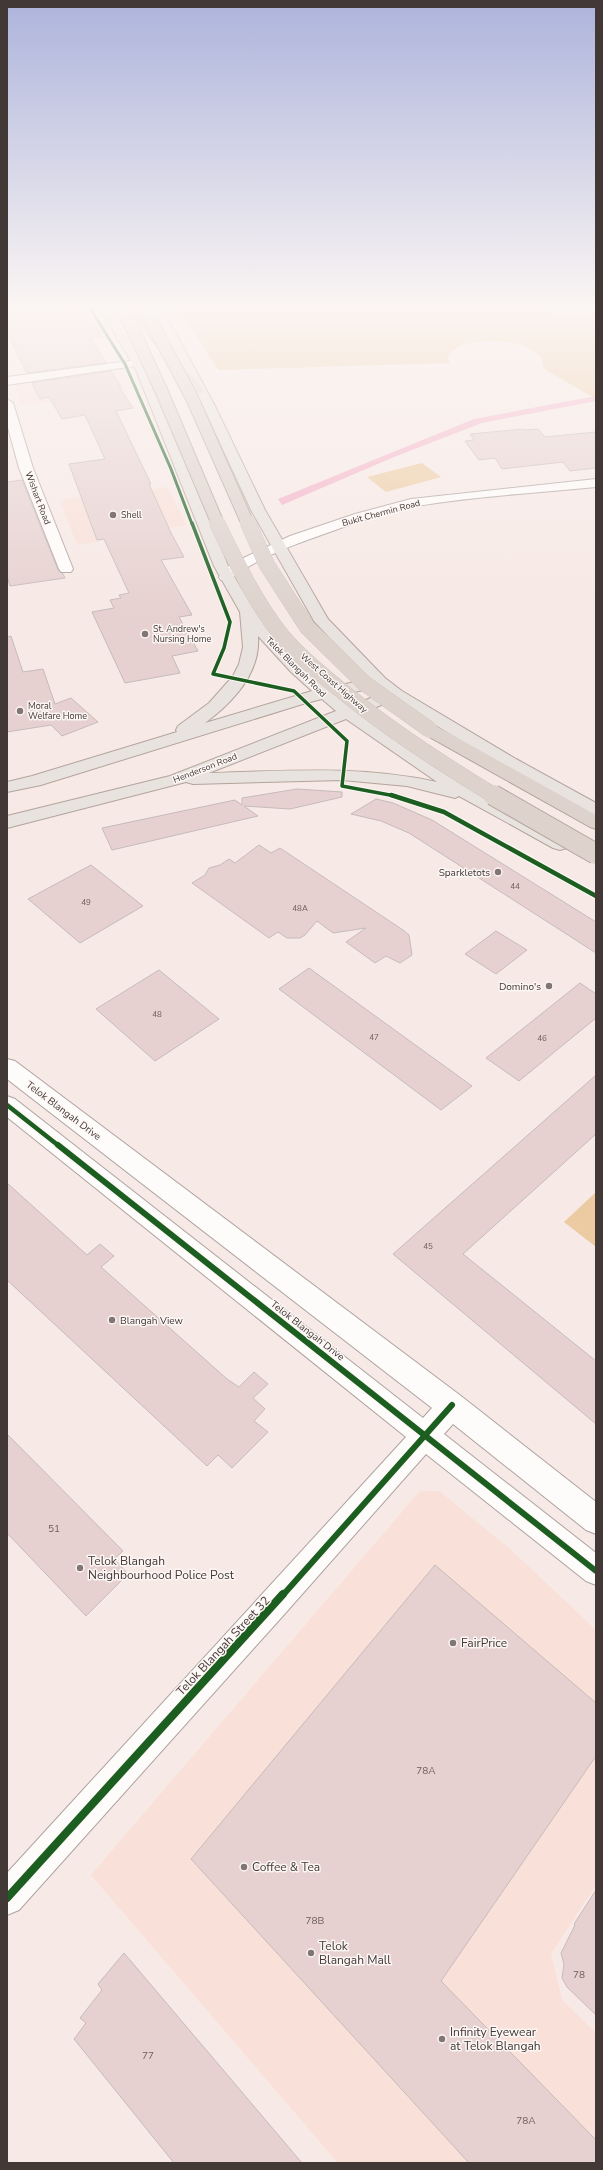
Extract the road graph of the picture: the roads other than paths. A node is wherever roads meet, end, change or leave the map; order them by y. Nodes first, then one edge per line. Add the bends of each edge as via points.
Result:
1 (8, 411) edge
2 (157, 411) edge
3 (170, 411) edge
4 (198, 411) edge
5 (211, 411) edge
6 (11, 430) edge
7 (596, 483) edge
8 (278, 547) junction
9 (66, 569) dead end
10 (226, 577) junction
11 (247, 613) junction
12 (379, 681) junction
13 (323, 694) junction
14 (396, 694) junction
15 (346, 713) junction
16 (170, 739) junction
17 (176, 780) junction
18 (7, 787) edge
19 (468, 795) junction
20 (596, 811) edge
21 (7, 822) edge
22 (596, 823) edge
23 (596, 854) edge
24 (596, 863) edge
25 (7, 1067) edge
26 (7, 1105) edge
27 (452, 1406) junction
28 (426, 1436) junction
29 (596, 1520) edge
30 (596, 1571) edge
31 (7, 1898) edge

1 - 6 street, Wishart Road
2 - 10 main road, Telok Blangah Road
3 - 23 highway, West Coast Highway, bridge via 243,575 281,634 314,668 367,713 449,768
4 - 22 highway, West Coast Highway, bridge via 267,565 307,627 364,683 409,716
5 - 8 main road via 236,468
6 - 9 street, Wishart Road
7 - 8 street, Bukit Chermin Road via 416,502 360,517
8 - 10 street, Bukit Chermin Road via 242,564
8 - 12 main road via 322,620
10 - 11 main road, Telok Blangah Road
11 - 13 main road, Telok Blangah Road via 271,644
11 - 16 main road via 250,652 238,679 226,696 206,714
12 - 13 main road
12 - 14 main road
13 - 15 main road, Telok Blangah Road
13 - 16 main road
14 - 15 main road, Henderson Road
14 - 20 main road
15 - 17 main road, Henderson Road
15 - 19 main road, Telok Blangah Road
16 - 18 main road via 35,781
17 - 19 main road via 269,775 342,775 407,781
17 - 21 main road, Henderson Road
19 - 24 main road, Telok Blangah Road
25 - 27 street, Telok Blangah Drive via 234,1237
26 - 28 street, Telok Blangah Drive
27 - 28 street, Telok Blangah Street 32
27 - 29 street, Telok Blangah Drive
28 - 30 street, Telok Blangah Drive
28 - 31 street, Telok Blangah Street 32

